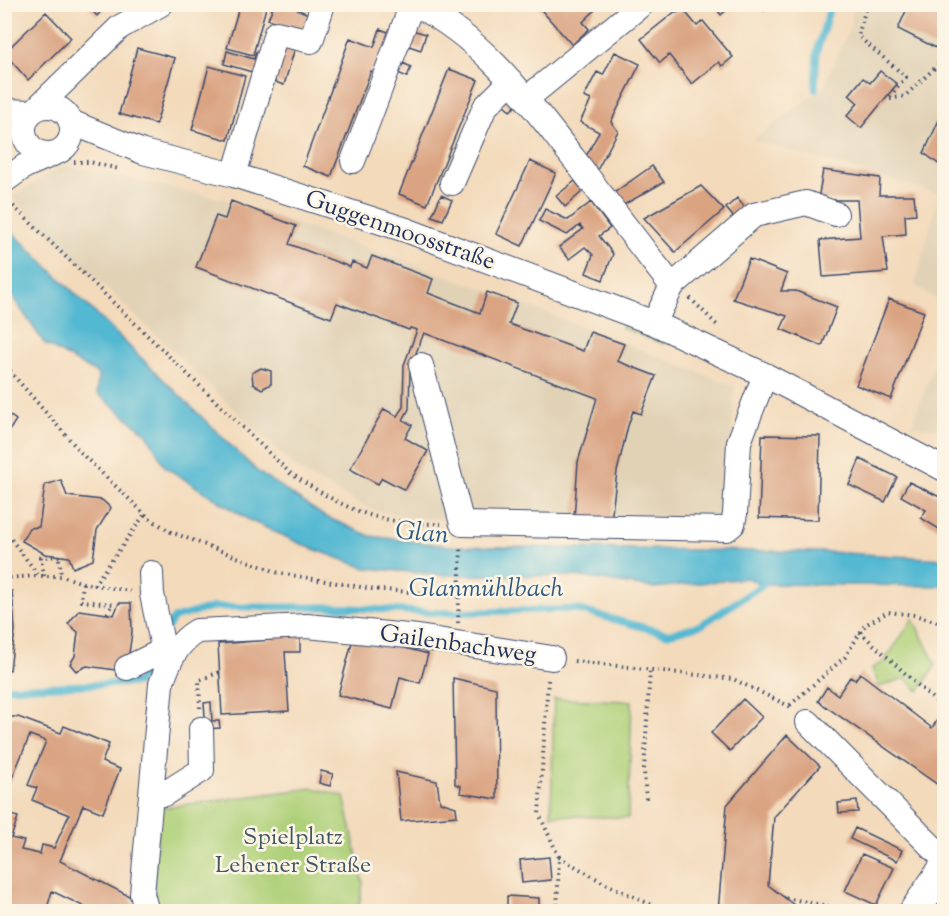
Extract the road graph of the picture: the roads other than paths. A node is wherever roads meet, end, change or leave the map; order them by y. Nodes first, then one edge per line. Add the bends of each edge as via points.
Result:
1 (160, 4) edge
2 (323, 4) edge
3 (413, 4) edge
4 (632, 7) edge
5 (71, 76) junction
6 (518, 90) junction
7 (4, 111) edge
8 (67, 116) junction
9 (25, 124) edge
10 (60, 151) junction
11 (143, 152) junction
12 (353, 161) dead end
13 (25, 166) junction
14 (234, 175) junction
15 (4, 181) edge
16 (452, 183) dead end
17 (836, 214) dead end
18 (672, 286) junction
19 (654, 323) junction
20 (421, 365) dead end
21 (765, 375) junction
22 (945, 469) edge
23 (146, 583) road end
24 (154, 654) junction
25 (552, 658) road end
26 (808, 722) road end
27 (201, 729) road end
28 (199, 793) dead end
29 (157, 794) junction
30 (943, 871) edge
31 (147, 912) edge
32 (914, 912) edge

1 - 5 street via 120,27
2 - 14 street via 311,41 276,33
3 - 6 street via 480,47
3 - 12 street
4 - 6 street
5 - 8 street
5 - 9 street
6 - 16 street via 485,107
6 - 18 street
7 - 9 street, Guggenmoosstraße
8 - 9 street, Guggenmoosstraße via 51,106
8 - 10 street via 72,135
8 - 11 street, Guggenmoosstraße
9 - 10 street, Guggenmoosstraße via 35,150 42,154
9 - 13 street
10 - 11 street, Guggenmoosstraße
10 - 13 street
11 - 14 street, Guggenmoosstraße
13 - 15 street
14 - 19 street, Guggenmoosstraße via 406,230
17 - 18 street via 806,203 754,215
18 - 19 street
19 - 21 street, Guggenmoosstraße
20 - 21 street via 462,530 598,526 727,529 733,524 739,442
21 - 22 street, Guggenmoosstraße
23 - 24 street via 152,594
24 - 25 street, Gailenbachweg via 197,631 307,626 418,637
24 - 29 street, Gailenbachweg via 161,684
26 - 30 street
27 - 29 street via 202,770
28 - 29 street
29 - 31 street, Gailenbachweg via 142,894
30 - 32 main road

